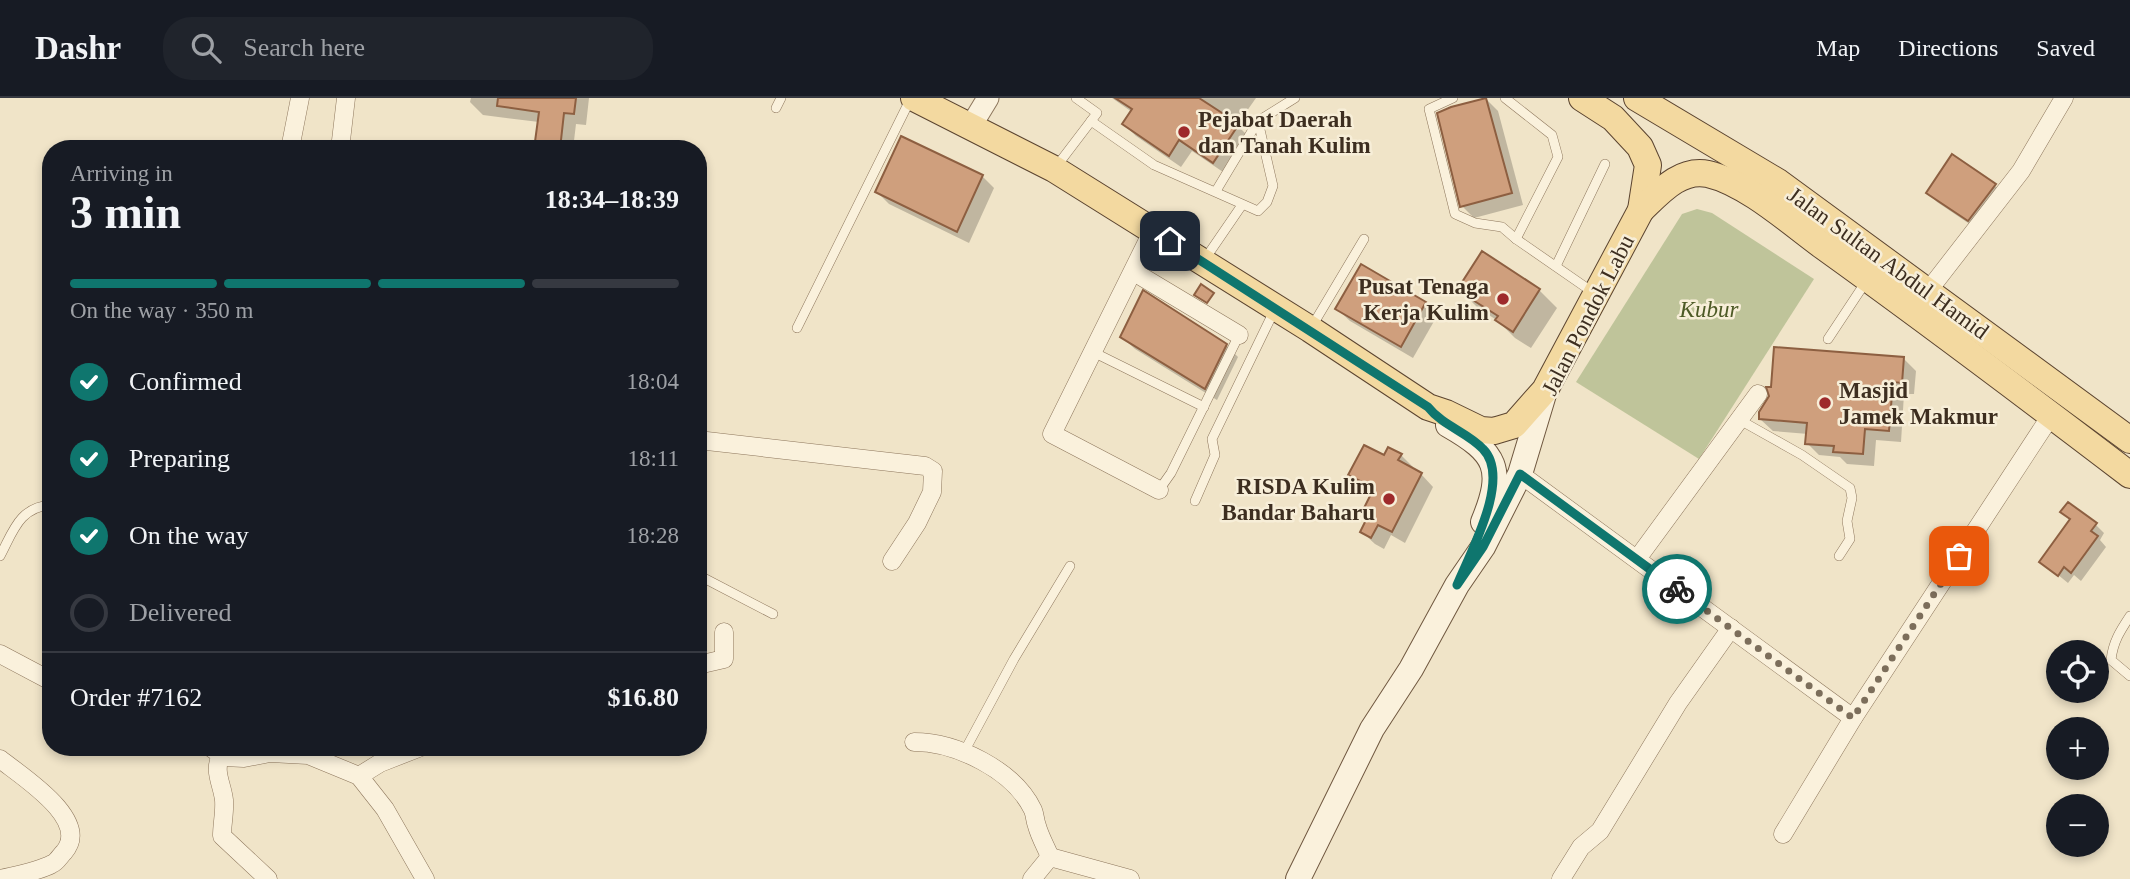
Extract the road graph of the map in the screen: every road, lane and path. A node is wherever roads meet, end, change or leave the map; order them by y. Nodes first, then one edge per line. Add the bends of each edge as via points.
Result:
1 (300, 98) edge
2 (346, 98) edge
3 (781, 98) edge
4 (912, 98) edge
5 (988, 98) edge
6 (1076, 98) edge
7 (1295, 98) edge
8 (1453, 98) edge
9 (1505, 98) edge
10 (1582, 98) edge
11 (1637, 98) edge
12 (2064, 98) edge
13 (776, 108) dead end
14 (1091, 121) junction
15 (1258, 121) junction
16 (971, 126) junction
17 (292, 140) edge
18 (341, 140) edge
19 (1605, 164) dead end
20 (1054, 169) junction
21 (1216, 191) junction
22 (1242, 205) junction
23 (1641, 210) junction
24 (1153, 230) junction
25 (1364, 239) dead end
26 (1516, 239) junction
27 (1203, 262) junction
28 (1556, 266) junction
29 (1874, 268) junction
30 (1134, 272) junction
31 (1928, 291) junction
32 (1595, 293) junction
33 (1275, 307) junction
34 (797, 328) dead end
35 (1310, 329) junction
36 (1239, 335) joint
37 (1828, 339) dead end
38 (1093, 352) junction
39 (1545, 390) junction
40 (1758, 394) dead end
41 (1204, 407) junction
42 (1428, 407) junction
43 (2050, 417) junction
44 (1738, 419) junction
45 (707, 440) edge
46 (2130, 440) edge
47 (1520, 474) junction
48 (2130, 475) edge
49 (1159, 490) joint
50 (1195, 501) dead end
51 (42, 506) edge
52 (0, 556) edge
53 (1839, 556) dead end
54 (1637, 559) junction
55 (892, 561) dead end
56 (1070, 566) dead end
57 (707, 580) edge
58 (1457, 585) junction
59 (773, 614) dead end
60 (2130, 616) edge
61 (1731, 628) junction
62 (724, 632) dead end
63 (0, 654) edge
64 (707, 663) edge
65 (42, 676) edge
66 (2130, 676) edge
67 (1853, 718) junction
68 (914, 742) dead end
69 (964, 752) junction
70 (216, 756) edge
71 (236, 756) edge
72 (254, 756) edge
73 (310, 756) edge
74 (376, 756) edge
75 (0, 759) edge
76 (359, 776) junction
77 (1783, 834) dead end
78 (1050, 857) junction
79 (0, 879) edge
80 (268, 879) edge
81 (425, 879) edge
82 (1032, 879) edge
83 (1130, 879) edge
84 (1298, 879) edge
85 (1560, 879) edge

1 - 17 street
2 - 18 street
3 - 13 lane
4 - 16 main road
4 - 34 lane
5 - 16 street
6 - 14 lane via 1097,113
7 - 15 lane
8 - 26 lane via 1429,109 1455,214 1502,227
9 - 26 lane via 1552,135 1558,157
10 - 23 main road, Jalan Pondok Labu via 1613,118 1640,147 1648,165
11 - 29 main road, Jalan Sultan Abdul Hamid via 1778,182
12 - 31 street via 2021,171
14 - 20 lane
14 - 21 lane via 1154,165
15 - 21 lane
15 - 22 lane via 1273,186 1258,211
16 - 20 main road
19 - 28 lane
20 - 24 main road
21 - 22 lane
22 - 27 lane
23 - 29 main road, Jalan Sultan Abdul Hamid via 1675,179 1706,174 1739,187
23 - 32 main road, Jalan Pondok Labu
24 - 27 main road
24 - 30 street
25 - 35 lane
26 - 28 lane
27 - 33 main road
28 - 32 lane
29 - 31 main road, Jalan Sultan Abdul Hamid
29 - 37 lane
29 - 43 main road, Jalan Sultan Abdul Hamid
30 - 36 street
30 - 38 street
31 - 46 main road, Jalan Sultan Abdul Hamid
32 - 39 main road, Jalan Pondok Labu
33 - 35 main road
33 - 50 lane via 1212,439 1215,456
35 - 42 main road
36 - 41 lane
38 - 41 lane
38 - 49 street via 1052,434
39 - 42 main road via 1514,425 1494,431 1481,430
39 - 47 main road, Jalan Pondok Labu
40 - 44 street
41 - 49 lane
42 - 58 main road via 1438,419 1483,448 1494,466 1492,496
43 - 48 main road, Jalan Sultan Abdul Hamid
43 - 67 street
44 - 53 lane via 1850,488 1850,539
44 - 54 street
45 - 55 street via 925,466 933,471 917,523
47 - 54 street
47 - 58 main road, Jalan Pondok Labu via 1483,547
51 - 52 lane via 23,515
54 - 61 street
56 - 69 lane
57 - 59 lane
58 - 84 main road via 1373,729
60 - 66 lane via 2113,646 2111,660
61 - 67 street
61 - 85 street via 1678,703 1600,831 1581,847
62 - 64 street via 724,659
63 - 65 street
67 - 77 street
68 - 69 street via 934,742
69 - 78 street via 1011,782 1032,810
70 - 80 street via 224,801 222,836
71 - 72 street
73 - 76 street
74 - 76 street
75 - 79 street via 62,812 70,831 68,848 54,863
76 - 81 street
78 - 82 street
78 - 83 street

